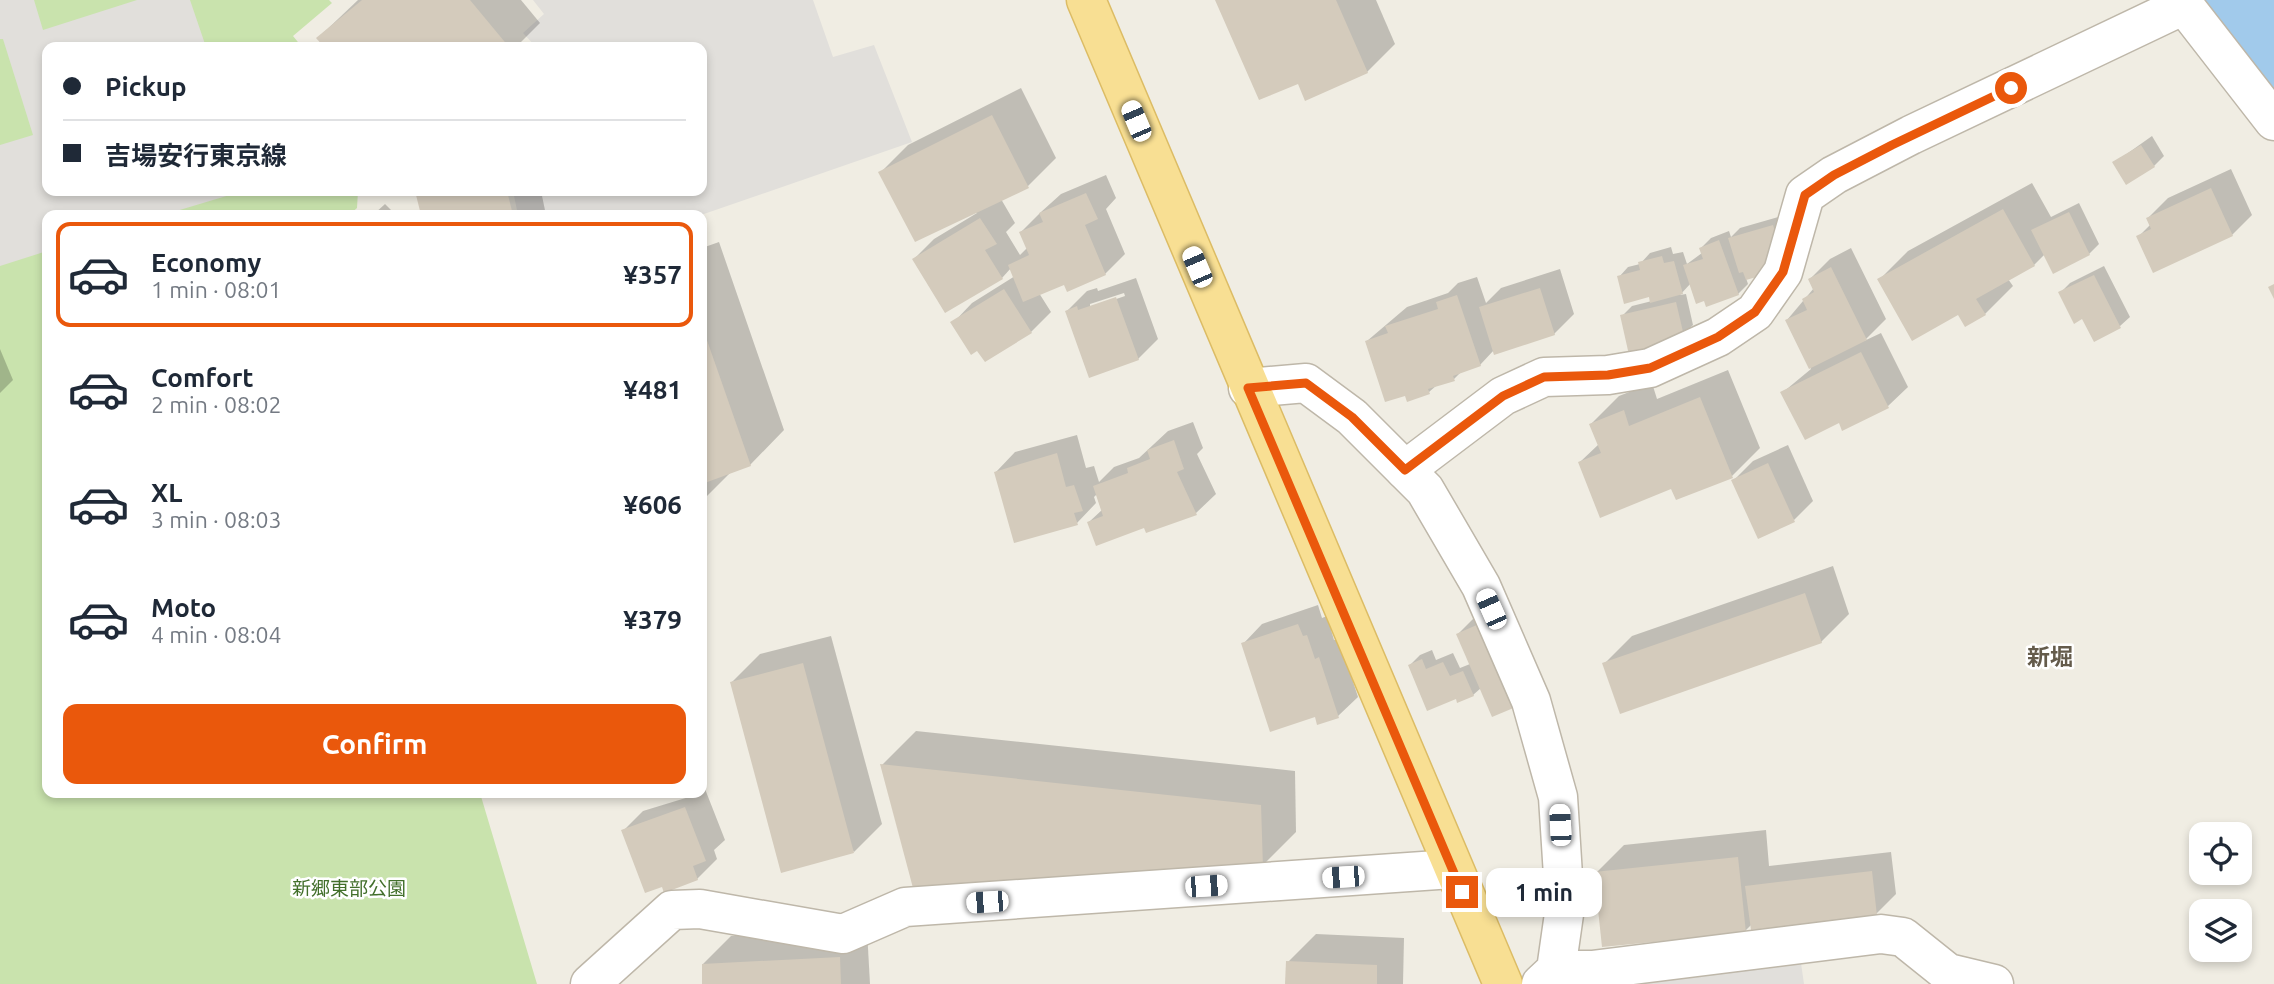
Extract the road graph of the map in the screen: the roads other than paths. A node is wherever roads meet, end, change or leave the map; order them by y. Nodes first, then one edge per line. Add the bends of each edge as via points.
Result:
1 (1086, 0) edge
2 (2190, 5) edge
3 (2274, 121) edge
4 (1248, 388) junction
5 (1405, 470) junction
6 (1452, 869) junction
7 (1548, 977) edge
8 (590, 984) edge
9 (1503, 984) edge
10 (1994, 984) edge

1 - 4 main road
2 - 3 street
2 - 5 street via 1911,135 1805,195 1783,272 1755,312 1718,337 1650,368 1544,377 1503,396
4 - 5 street via 1306,383 1352,417
4 - 6 main road
5 - 7 street via 1426,490 1481,586 1531,701 1558,797 1565,907
6 - 8 street via 905,907 843,933 700,909 672,910
6 - 9 main road
7 - 10 street via 1881,933 1903,937 1948,973

